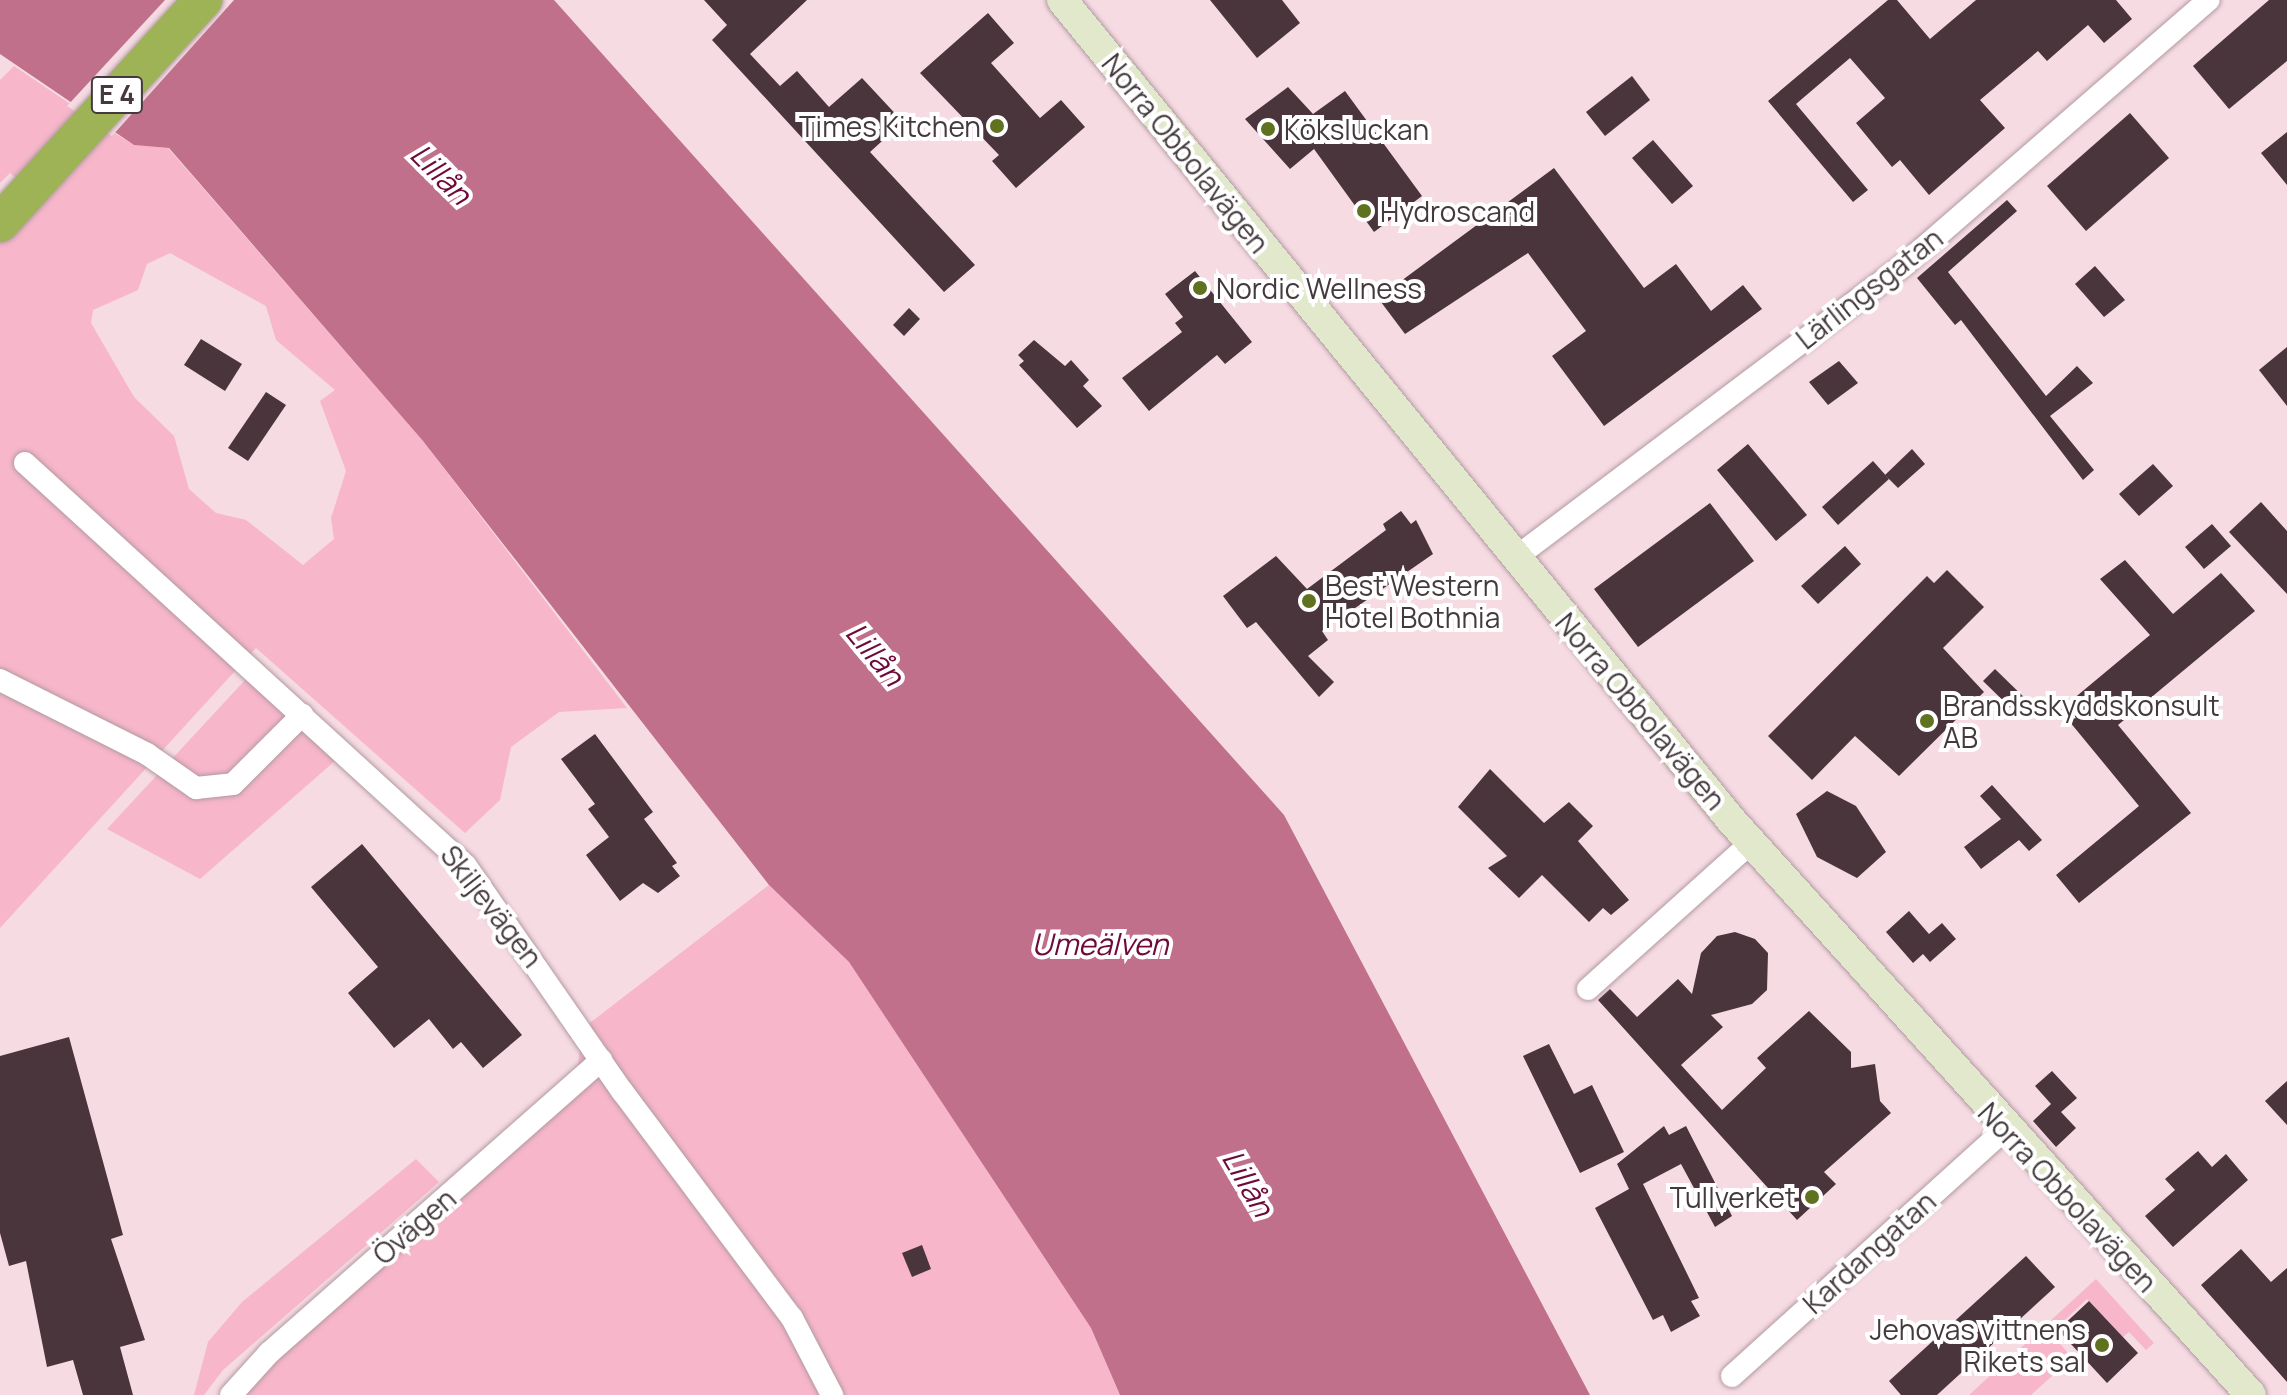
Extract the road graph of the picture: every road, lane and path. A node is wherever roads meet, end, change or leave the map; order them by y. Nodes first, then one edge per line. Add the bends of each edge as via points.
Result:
1 (176, 0) edge
2 (203, 0) edge
3 (1062, 0) edge
4 (2209, 0) edge
5 (16, 188) edge
6 (0, 223) edge
7 (25, 463) dead end
8 (1515, 558) junction
9 (0, 680) edge
10 (302, 715) junction
11 (1751, 843) junction
12 (1588, 989) dead end
13 (601, 1060) junction
14 (2005, 1129) junction
15 (1732, 1376) dead end
16 (231, 1395) edge
17 (832, 1395) edge
18 (2251, 1395) edge

1 - 5 highway, E 4
2 - 5 highway, E 4
3 - 8 street, Norra Obbolavägen
4 - 8 street, Lärlingsgatan via 1906,263
5 - 6 highway, E 4
7 - 10 street, Skiljevägen
8 - 11 street, Norra Obbolavägen
9 - 10 street via 147,754 196,788 233,784
10 - 13 street, Skiljevägen via 466,866
11 - 12 street
11 - 14 street, Norra Obbolavägen
13 - 16 street, Övägen via 269,1353
13 - 17 street, Skiljevägen via 792,1318
14 - 15 street, Kardangatan
14 - 18 street, Norra Obbolavägen

